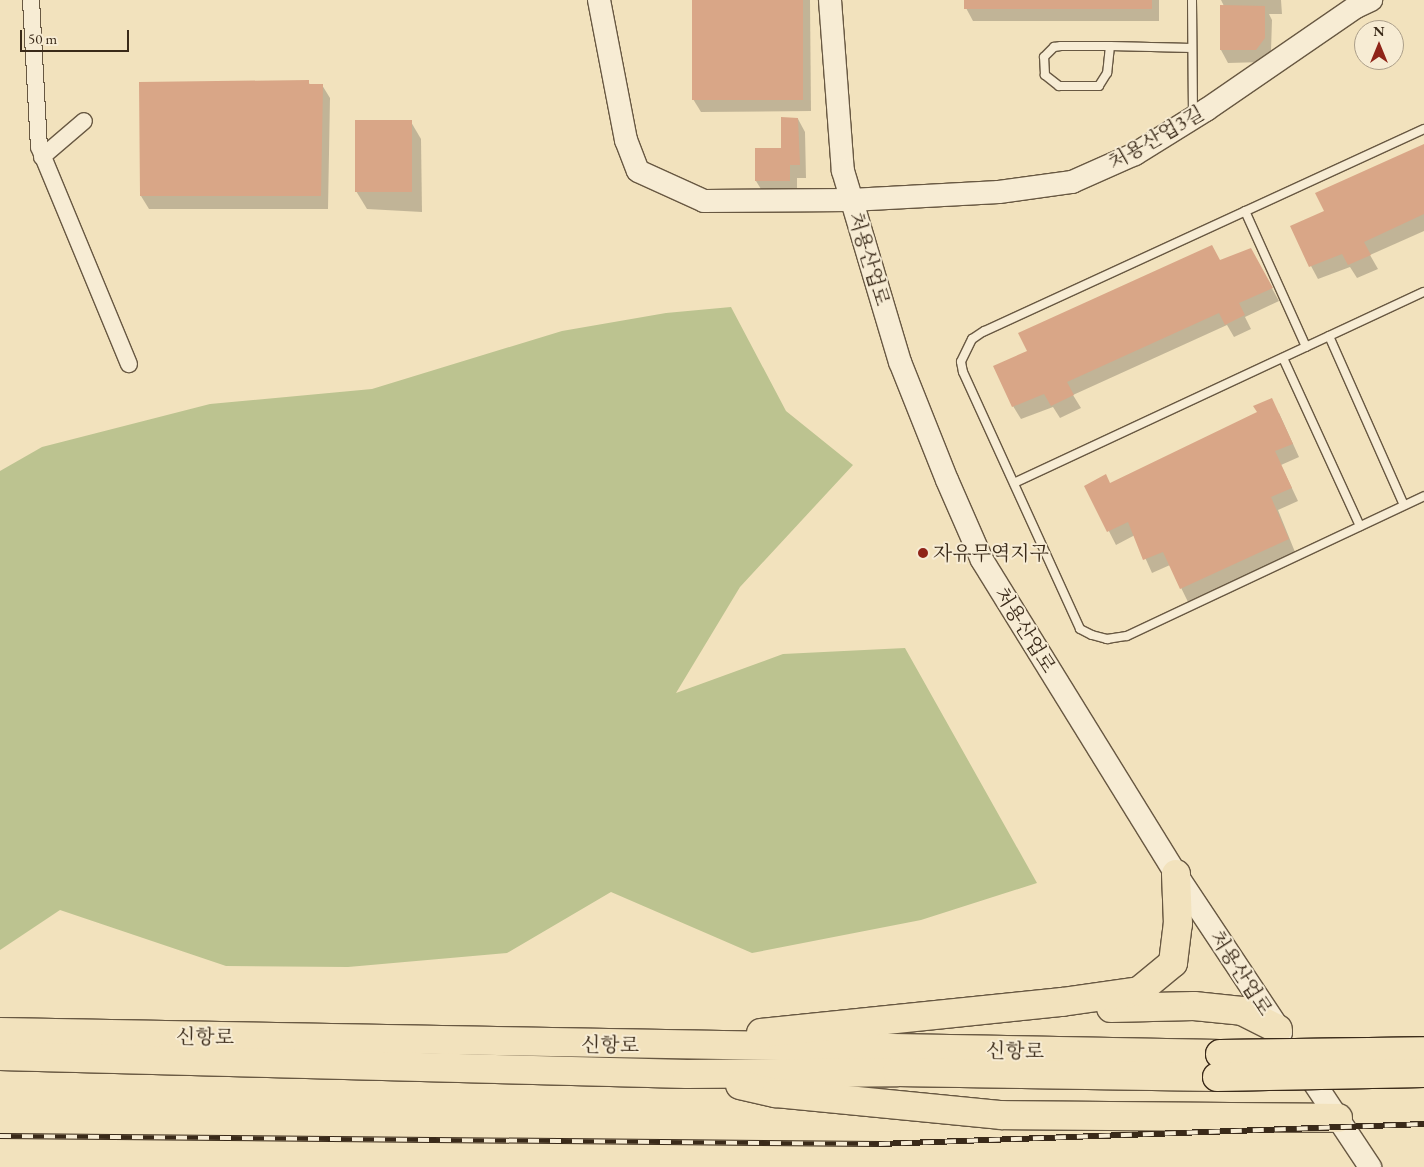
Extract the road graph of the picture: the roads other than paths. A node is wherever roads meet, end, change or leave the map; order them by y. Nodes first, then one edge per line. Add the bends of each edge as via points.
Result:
1 (31, 0) edge
2 (599, 0) edge
3 (830, 0) edge
4 (1192, 0) edge
5 (1371, 0) edge
6 (1110, 46) junction
7 (1192, 48) junction
8 (1193, 118) junction
9 (84, 121) dead end
10 (1424, 129) edge
11 (42, 157) junction
12 (852, 200) junction
13 (1245, 211) junction
14 (1424, 292) edge
15 (1329, 336) junction
16 (1306, 347) junction
17 (1283, 358) junction
18 (129, 364) dead end
19 (1014, 483) junction
20 (1424, 496) edge
21 (1404, 505) junction
22 (1360, 526) junction
23 (1176, 874) junction
24 (982, 1010) junction
25 (1278, 1029) junction
26 (0, 1032) edge
27 (650, 1046) junction
28 (1424, 1051) edge
29 (0, 1056) edge
30 (1219, 1066) junction
31 (1424, 1073) edge
32 (687, 1074) junction
33 (1338, 1118) junction
34 (1370, 1167) edge

1 - 11 street via 36,126
2 - 12 main road, 처용산업3길 via 626,140 638,171 704,201
3 - 12 main road, 처용산업로 via 843,172
4 - 7 lane
5 - 8 main road, 처용산업3길
6 - 6 lane via 1054,48 1044,57 1045,75 1059,86 1099,86 1107,73
6 - 7 lane
7 - 8 lane
8 - 12 main road, 처용산업3길 via 1135,154 1072,182 999,192
9 - 11 street
10 - 13 lane
11 - 18 street
12 - 23 main road, 처용산업로 via 900,362 982,560
13 - 16 lane
13 - 19 lane via 972,339 961,362 963,372
14 - 15 lane
15 - 16 lane
15 - 21 lane
16 - 17 lane
17 - 19 lane
17 - 22 lane
19 - 22 lane via 1080,629 1107,639 1127,636
20 - 21 lane
21 - 22 lane
23 - 24 highway via 1178,924 1173,963 1138,991
23 - 25 main road, 처용산업로
24 - 25 highway via 1194,1006 1242,1011
24 - 27 highway
25 - 33 main road, 처용산업로
26 - 27 highway, 신항로
27 - 30 highway, 신항로
28 - 30 highway, bridge
29 - 32 highway, 신항로
30 - 31 highway, bridge
30 - 32 highway, 신항로
32 - 33 highway via 776,1092 1002,1115
33 - 34 main road, 처용산업로

